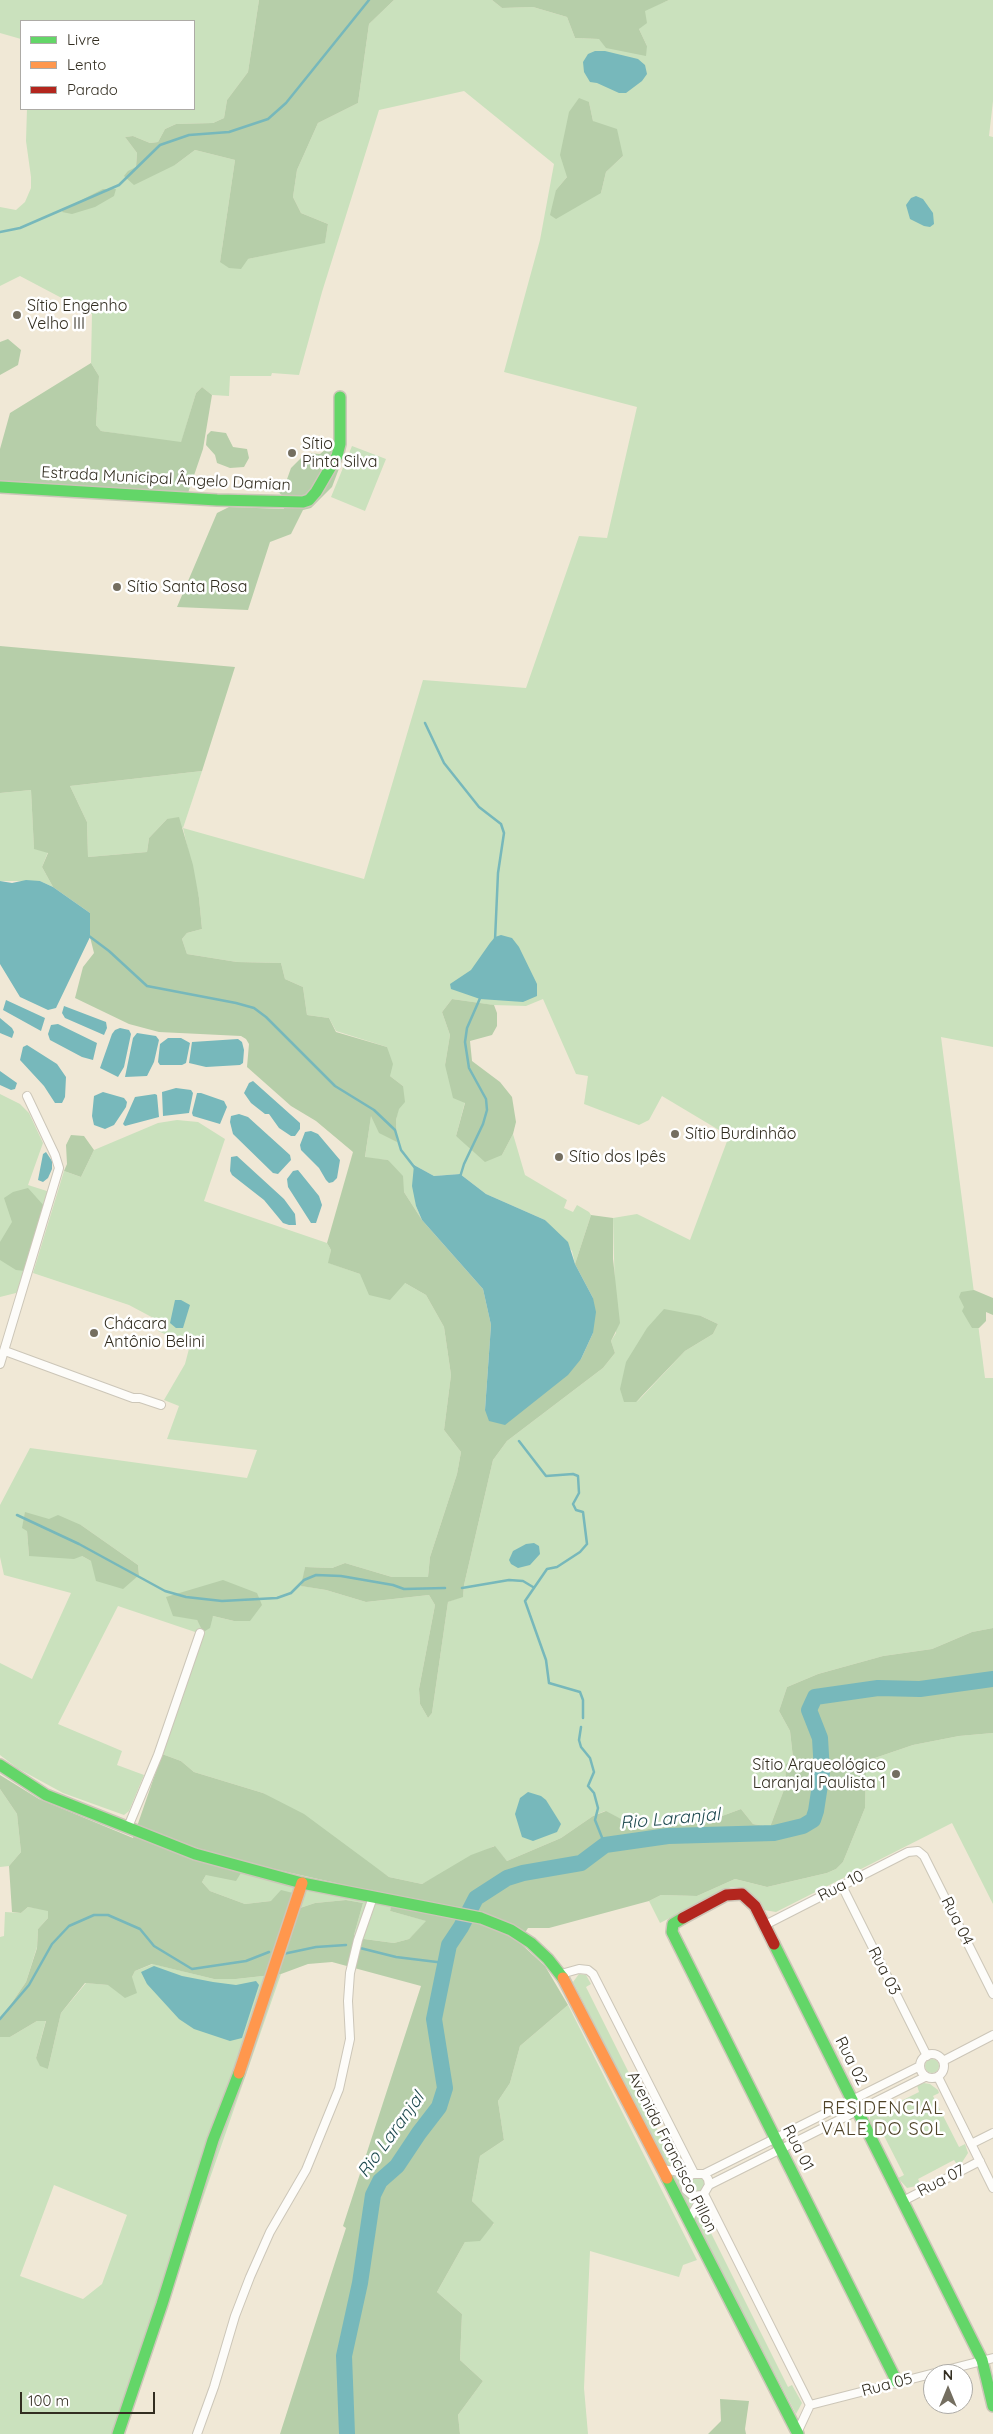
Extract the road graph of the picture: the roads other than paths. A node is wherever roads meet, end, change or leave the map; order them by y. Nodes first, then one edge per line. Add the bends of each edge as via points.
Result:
1 (340, 398) dead end
2 (0, 487) edge
3 (27, 1096) dead end
4 (5, 1351) junction
5 (0, 1364) edge
6 (161, 1405) dead end
7 (200, 1633) dead end
8 (0, 1765) edge
9 (128, 1827) junction
10 (918, 1851) joint
11 (302, 1883) junction
12 (842, 1886) junction
13 (373, 1897) junction
14 (765, 1925) junction
15 (671, 1928) joint
16 (561, 1974) junction
17 (993, 1994) edge
18 (993, 2035) edge
19 (927, 2056) junction
20 (943, 2061) junction
21 (920, 2066) junction
22 (925, 2077) junction
23 (938, 2077) junction
24 (852, 2100) junction
25 (858, 2111) junction
26 (993, 2133) edge
27 (775, 2139) junction
28 (971, 2144) junction
29 (780, 2150) junction
30 (980, 2161) junction
31 (662, 2169) junction
32 (693, 2173) junction
33 (704, 2174) junction
34 (709, 2185) junction
35 (993, 2188) edge
36 (703, 2195) junction
37 (903, 2200) junction
38 (688, 2221) junction
39 (988, 2359) edge
40 (897, 2382) junction
41 (810, 2405) junction
42 (993, 2405) edge
43 (798, 2433) edge
44 (118, 2434) edge
45 (197, 2434) edge

1 - 2 street, Estrada Municipal Ângelo Damian via 340,444 336,456 316,492 303,502
3 - 4 street via 56,1155 59,1168
4 - 5 street
4 - 6 street via 133,1398
7 - 9 street via 158,1755
8 - 9 street, Avenida Francisco Pillon via 46,1795
9 - 11 street, Avenida Francisco Pillon via 203,1857
10 - 12 street, Rua 10 via 908,1852
10 - 17 street, Rua 04 via 924,1856
11 - 13 street, Avenida Francisco Pillon
11 - 44 street via 236,2082 213,2140
12 - 14 street, Rua 10
12 - 19 street, Rua 03
13 - 16 street, Avenida Francisco Pillon via 481,1918 521,1936 540,1950
13 - 45 street via 350,1973 350,2039 339,2089 306,2170 270,2232 250,2277
14 - 15 street, Rua 02 via 751,1900 737,1893 726,1895 693,1912
14 - 24 street, Rua 02
15 - 27 street, Rua 01
16 - 31 street, Avenida Francisco Pillon
16 - 32 street via 579,1969 593,1974
18 - 20 street
19 - 20 street via 936,2055
19 - 21 street
20 - 23 street via 944,2070
21 - 22 street
21 - 24 street
22 - 23 street
22 - 25 street
23 - 28 street
24 - 25 street, Rua 02
24 - 27 street
25 - 29 street
25 - 37 street, Rua 02
26 - 28 street
27 - 29 street, Rua 01
27 - 33 street
28 - 30 street
29 - 34 street
29 - 40 street, Rua 01
30 - 35 street
30 - 37 street, Rua 07
31 - 32 street
31 - 38 street, Avenida Francisco Pillon
32 - 33 street
32 - 36 street via 685,2181 686,2190 693,2196
33 - 34 street
34 - 36 street
36 - 38 street
36 - 41 street
37 - 39 street, Rua 02
38 - 43 street, Avenida Francisco Pillon
39 - 40 street, Rua 05
39 - 42 street, Rua 02
40 - 41 street, Rua 05
41 - 43 street

